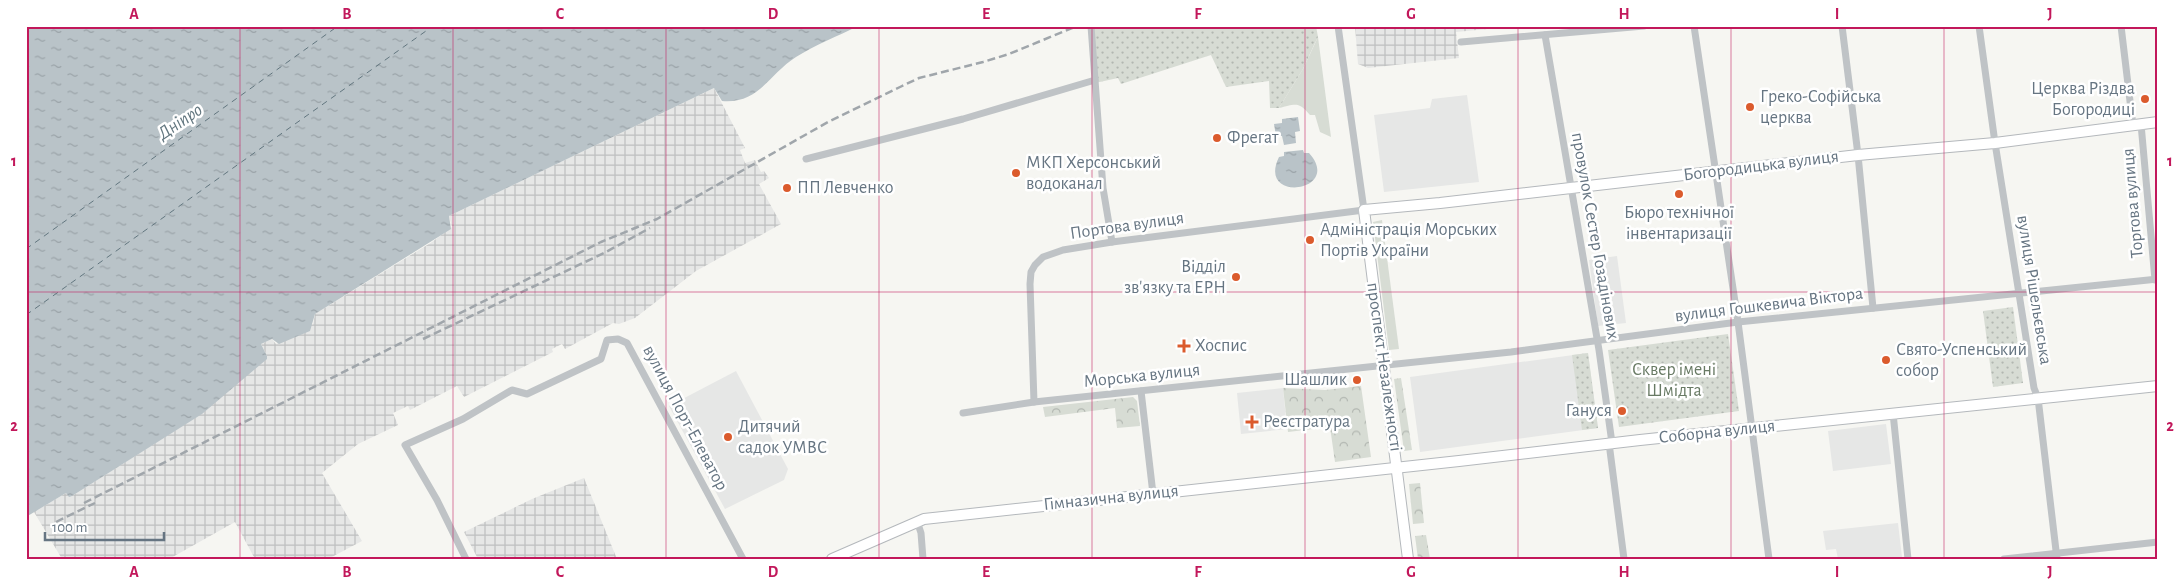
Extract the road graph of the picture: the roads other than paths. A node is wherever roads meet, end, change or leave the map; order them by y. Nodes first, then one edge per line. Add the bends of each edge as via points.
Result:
1 (1091, 26) edge
2 (1338, 26) edge
3 (1644, 26) edge
4 (1694, 26) edge
5 (1842, 26) edge
6 (1979, 26) edge
7 (2121, 26) edge
8 (1545, 34) junction
9 (1461, 42) dead end
10 (1095, 80) junction
11 (2158, 122) edge
12 (2137, 125) junction
13 (1995, 143) junction
14 (1858, 155) junction
15 (806, 160) dead end
16 (1716, 172) junction
17 (1572, 187) junction
18 (1364, 210) junction
19 (1112, 242) junction
20 (2156, 280) edge
21 (2020, 293) junction
22 (1873, 308) junction
23 (1738, 322) junction
24 (1598, 342) junction
25 (1384, 366) junction
26 (2158, 386) edge
27 (1141, 391) junction
28 (2038, 398) junction
29 (1034, 402) junction
30 (963, 412) dead end
31 (1893, 413) junction
32 (1752, 428) junction
33 (1610, 443) junction
34 (1398, 467) junction
35 (1153, 494) junction
36 (917, 521) junction
37 (2158, 542) edge
38 (2057, 556) edge
39 (466, 559) edge
40 (743, 559) edge
41 (832, 559) edge
42 (923, 559) edge
43 (1408, 559) edge
44 (1624, 559) edge
45 (1768, 559) edge
46 (1908, 559) edge
47 (2004, 559) edge

1 - 10 street
2 - 18 street, проспект Незалежності
3 - 8 street
4 - 16 street
5 - 14 street
6 - 13 street, вулиця Рішельєвська
7 - 12 street, Торгова вулиця
8 - 9 street
8 - 17 street, провулок Сестер Гозадінових
10 - 15 street
10 - 19 street via 1103,188
11 - 12 street, Богородицька вулиця
12 - 13 street, Богородицька вулиця
12 - 20 street, Торгова вулиця
13 - 14 street, Богородицька вулиця
13 - 21 street, вулиця Рішельєвська
14 - 16 street, Богородицька вулиця
14 - 22 street
16 - 17 street, Богородицька вулиця
16 - 23 street
17 - 18 street, Богородицька вулиця
17 - 24 street, провулок Сестер Гозадінових
18 - 19 street, Портова вулиця
18 - 25 street, проспект Незалежності
19 - 29 street, Портова вулиця via 1063,250 1043,257 1031,272
20 - 21 street, вулиця Гошкевича Віктора
21 - 22 street, вулиця Гошкевича Віктора
21 - 28 street, вулиця Рішельєвська
22 - 23 street, вулиця Гошкевича Віктора
23 - 24 street, вулиця Гошкевича Віктора
23 - 32 street
24 - 25 street, вулиця Гошкевича Віктора
24 - 33 street, провулок Сестер Гозадінових
25 - 27 street, Морська вулиця
25 - 34 street, проспект Незалежності
26 - 28 street, Соборна вулиця
27 - 29 street, Морська вулиця
27 - 35 street
28 - 31 street, Соборна вулиця
28 - 38 street, вулиця Рішельєвська
29 - 30 street, Морська вулиця
31 - 32 street, Соборна вулиця
31 - 46 street
32 - 33 street, Соборна вулиця
32 - 45 street
33 - 34 street, Соборна вулиця
33 - 44 street, провулок Сестер Гозадінових
34 - 35 street, Гімназична вулиця
34 - 43 street, проспект Незалежності
35 - 36 street, Гімназична вулиця
36 - 41 street, Гімназична вулиця
36 - 42 street
37 - 38 street
38 - 47 street
39 - 40 street, вулиця Порт-Елеватор via 405,445 463,418 512,390 527,394 601,360 607,340 618,339 627,343

